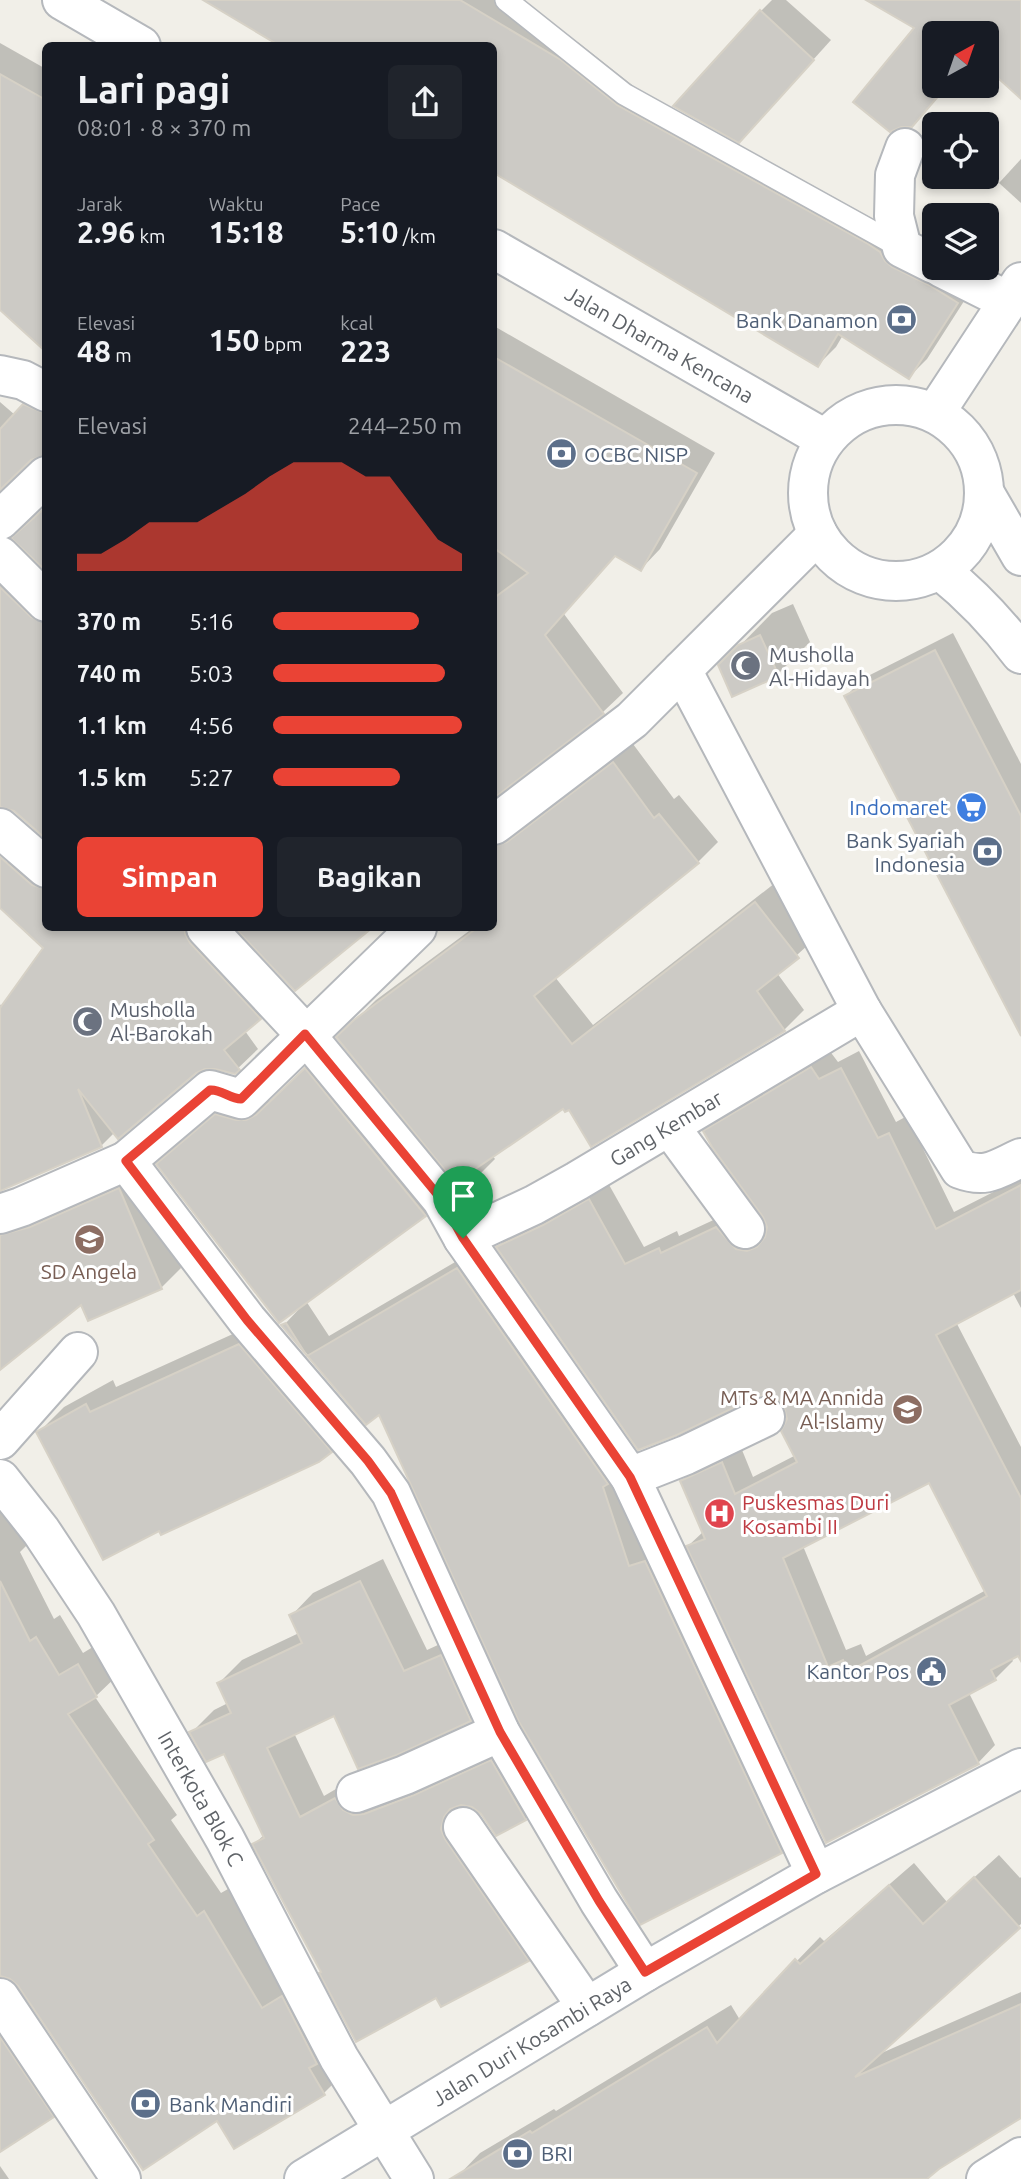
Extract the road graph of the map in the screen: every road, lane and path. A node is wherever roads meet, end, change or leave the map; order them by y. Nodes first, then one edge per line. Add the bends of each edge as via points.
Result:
1 (62, 0) edge
2 (506, 0) edge
3 (134, 42) edge
4 (905, 148) dead end
5 (497, 251) edge
6 (918, 256) edge
7 (978, 280) edge
8 (1015, 292) edge
9 (0, 374) edge
10 (42, 390) edge
11 (934, 414) junction
12 (825, 439) junction
13 (42, 479) edge
14 (984, 492) junction
15 (0, 520) edge
16 (818, 534) junction
17 (0, 556) edge
18 (1021, 556) edge
19 (940, 570) junction
20 (42, 598) edge
21 (1021, 654) edge
22 (682, 670) junction
23 (497, 823) edge
24 (0, 828) edge
25 (42, 865) edge
26 (209, 931) edge
27 (415, 931) edge
28 (862, 1011) junction
29 (305, 1034) junction
30 (670, 1127) junction
31 (1021, 1158) edge
32 (126, 1161) junction
33 (0, 1214) edge
34 (745, 1229) dead end
35 (463, 1238) junction
36 (78, 1352) dead end
37 (765, 1417) dead end
38 (0, 1440) edge
39 (630, 1477) junction
40 (0, 1479) edge
41 (500, 1732) junction
42 (1021, 1768) edge
43 (356, 1793) dead end
44 (464, 1827) dead end
45 (816, 1874) junction
46 (645, 1972) junction
47 (0, 1998) edge
48 (587, 2007) junction
49 (384, 2130) junction
50 (1021, 2157) edge
51 (121, 2179) edge
52 (304, 2179) edge
53 (414, 2179) edge
54 (986, 2179) edge

1 - 3 street
2 - 6 lane via 624,94
4 - 6 street via 895,175 894,215
5 - 12 street, Jalan Dharma Kencana
7 - 8 street
8 - 11 street
9 - 10 street
11 - 12 street via 895,405 856,414
11 - 14 street via 970,445 981,468
12 - 16 street via 809,476 807,496
13 - 15 street
14 - 18 street
14 - 19 street via 982,516 973,537
16 - 19 street via 844,565 862,575 902,581
16 - 22 street
17 - 20 street
19 - 21 street via 998,623
22 - 23 street via 632,720
22 - 28 street
24 - 25 street
26 - 29 street
27 - 29 street
28 - 30 street, Gang Kembar
28 - 31 street via 960,1169 985,1174
29 - 32 street via 241,1099 210,1090
29 - 35 street via 442,1200
30 - 34 street
30 - 35 street, Gang Kembar via 534,1205
32 - 33 street
32 - 41 street via 247,1320 391,1493
35 - 39 street
36 - 38 street
37 - 39 street
39 - 45 street
40 - 49 street, Interkota Blok C via 96,1614 225,1839 339,2057
41 - 43 street
41 - 46 street
42 - 45 street, Jalan Duri Kosambi Raya
44 - 48 street
45 - 46 street, Jalan Duri Kosambi Raya
46 - 48 street, Jalan Duri Kosambi Raya
47 - 51 street
48 - 49 street, Jalan Duri Kosambi Raya
49 - 52 street, Jalan Duri Kosambi Raya
49 - 53 street, Interkota Blok C
50 - 54 street

